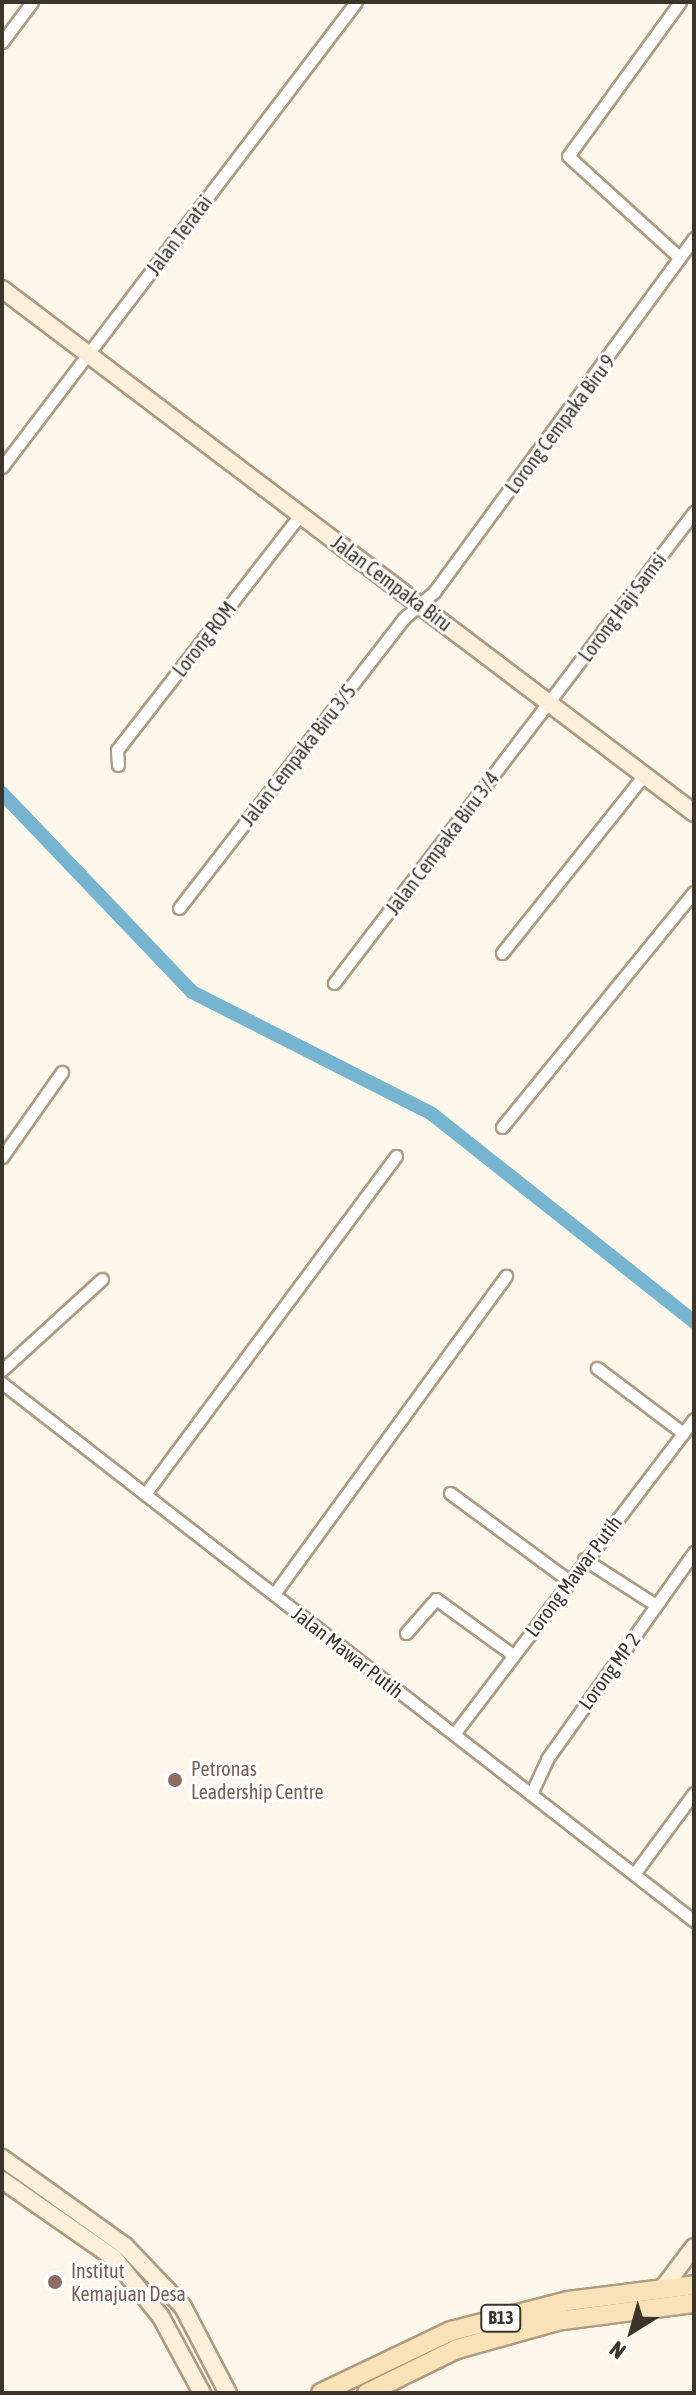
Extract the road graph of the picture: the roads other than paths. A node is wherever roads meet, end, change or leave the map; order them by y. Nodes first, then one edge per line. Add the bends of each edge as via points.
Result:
1 (32, 2) edge
2 (356, 2) edge
3 (680, 2) edge
4 (2, 42) edge
5 (694, 238) edge
6 (680, 258) junction
7 (2, 289) edge
8 (89, 354) junction
9 (2, 467) edge
10 (694, 512) edge
11 (301, 514) junction
12 (419, 604) junction
13 (549, 703) junction
14 (118, 765) dead end
15 (644, 775) junction
16 (694, 813) edge
17 (694, 892) edge
18 (179, 908) dead end
19 (502, 953) dead end
20 (334, 983) dead end
21 (62, 1072) dead end
22 (502, 1127) dead end
23 (396, 1156) dead end
24 (2, 1157) edge
25 (506, 1276) dead end
26 (102, 1279) dead end
27 (597, 1368) dead end
28 (2, 1370) edge
29 (2, 1383) edge
30 (694, 1419) edge
31 (683, 1433) junction
32 (450, 1493) dead end
33 (145, 1494) junction
34 (694, 1552) edge
35 (584, 1559) junction
36 (568, 1580) junction
37 (274, 1594) junction
38 (656, 1605) junction
39 (406, 1633) dead end
40 (513, 1655) junction
41 (454, 1734) junction
42 (694, 1793) edge
43 (531, 1794) junction
44 (634, 1874) junction
45 (694, 1921) edge
46 (2, 2158) edge
47 (2, 2180) edge
48 (694, 2247) edge
49 (694, 2285) edge
50 (663, 2288) junction
51 (694, 2303) edge
52 (224, 2387) edge
53 (197, 2388) edge
54 (239, 2393) edge
55 (321, 2393) edge
56 (367, 2393) edge

1 - 4 street
2 - 8 street, Jalan Teratai
3 - 6 street via 568,156
5 - 6 street, Lorong Cempaka Biru 9
6 - 12 street, Lorong Cempaka Biru 9
7 - 8 street, Jalan Cempaka Biru
8 - 9 street, Jalan Teratai
8 - 11 street, Jalan Cempaka Biru
10 - 13 street, Lorong Haji Samsi
11 - 12 street, Jalan Cempaka Biru
11 - 14 street, Lorong ROM via 117,750
12 - 13 street, Jalan Cempaka Biru
12 - 18 street, Jalan Cempaka Biru 3/5
13 - 15 street, Jalan Cempaka Biru
13 - 20 street, Jalan Cempaka Biru 3/4
15 - 16 street, Jalan Cempaka Biru
15 - 19 street
17 - 22 street
21 - 24 street
23 - 33 street
25 - 37 street
26 - 28 street
27 - 31 street
29 - 33 street, Jalan Mawar Putih
30 - 31 street, Lorong Mawar Putih
31 - 35 street, Lorong Mawar Putih
32 - 36 street
33 - 37 street, Jalan Mawar Putih
34 - 38 street, Lorong MP 2
35 - 36 street, Lorong Mawar Putih
35 - 38 street
36 - 40 street, Lorong Mawar Putih
37 - 41 street, Jalan Mawar Putih
38 - 43 street, Lorong MP 2 via 547,1759
39 - 40 street via 436,1599
40 - 41 street, Lorong Mawar Putih
41 - 43 street, Jalan Mawar Putih
42 - 44 street
43 - 44 street, Jalan Mawar Putih
44 - 45 street, Jalan Mawar Putih
46 - 52 street via 125,2246 183,2307
47 - 53 street via 114,2258 161,2317
48 - 50 street
49 - 50 main road, B13
50 - 55 main road, B13 via 568,2301 451,2331
51 - 56 main road, B13 via 543,2325 457,2349
52 - 54 street

